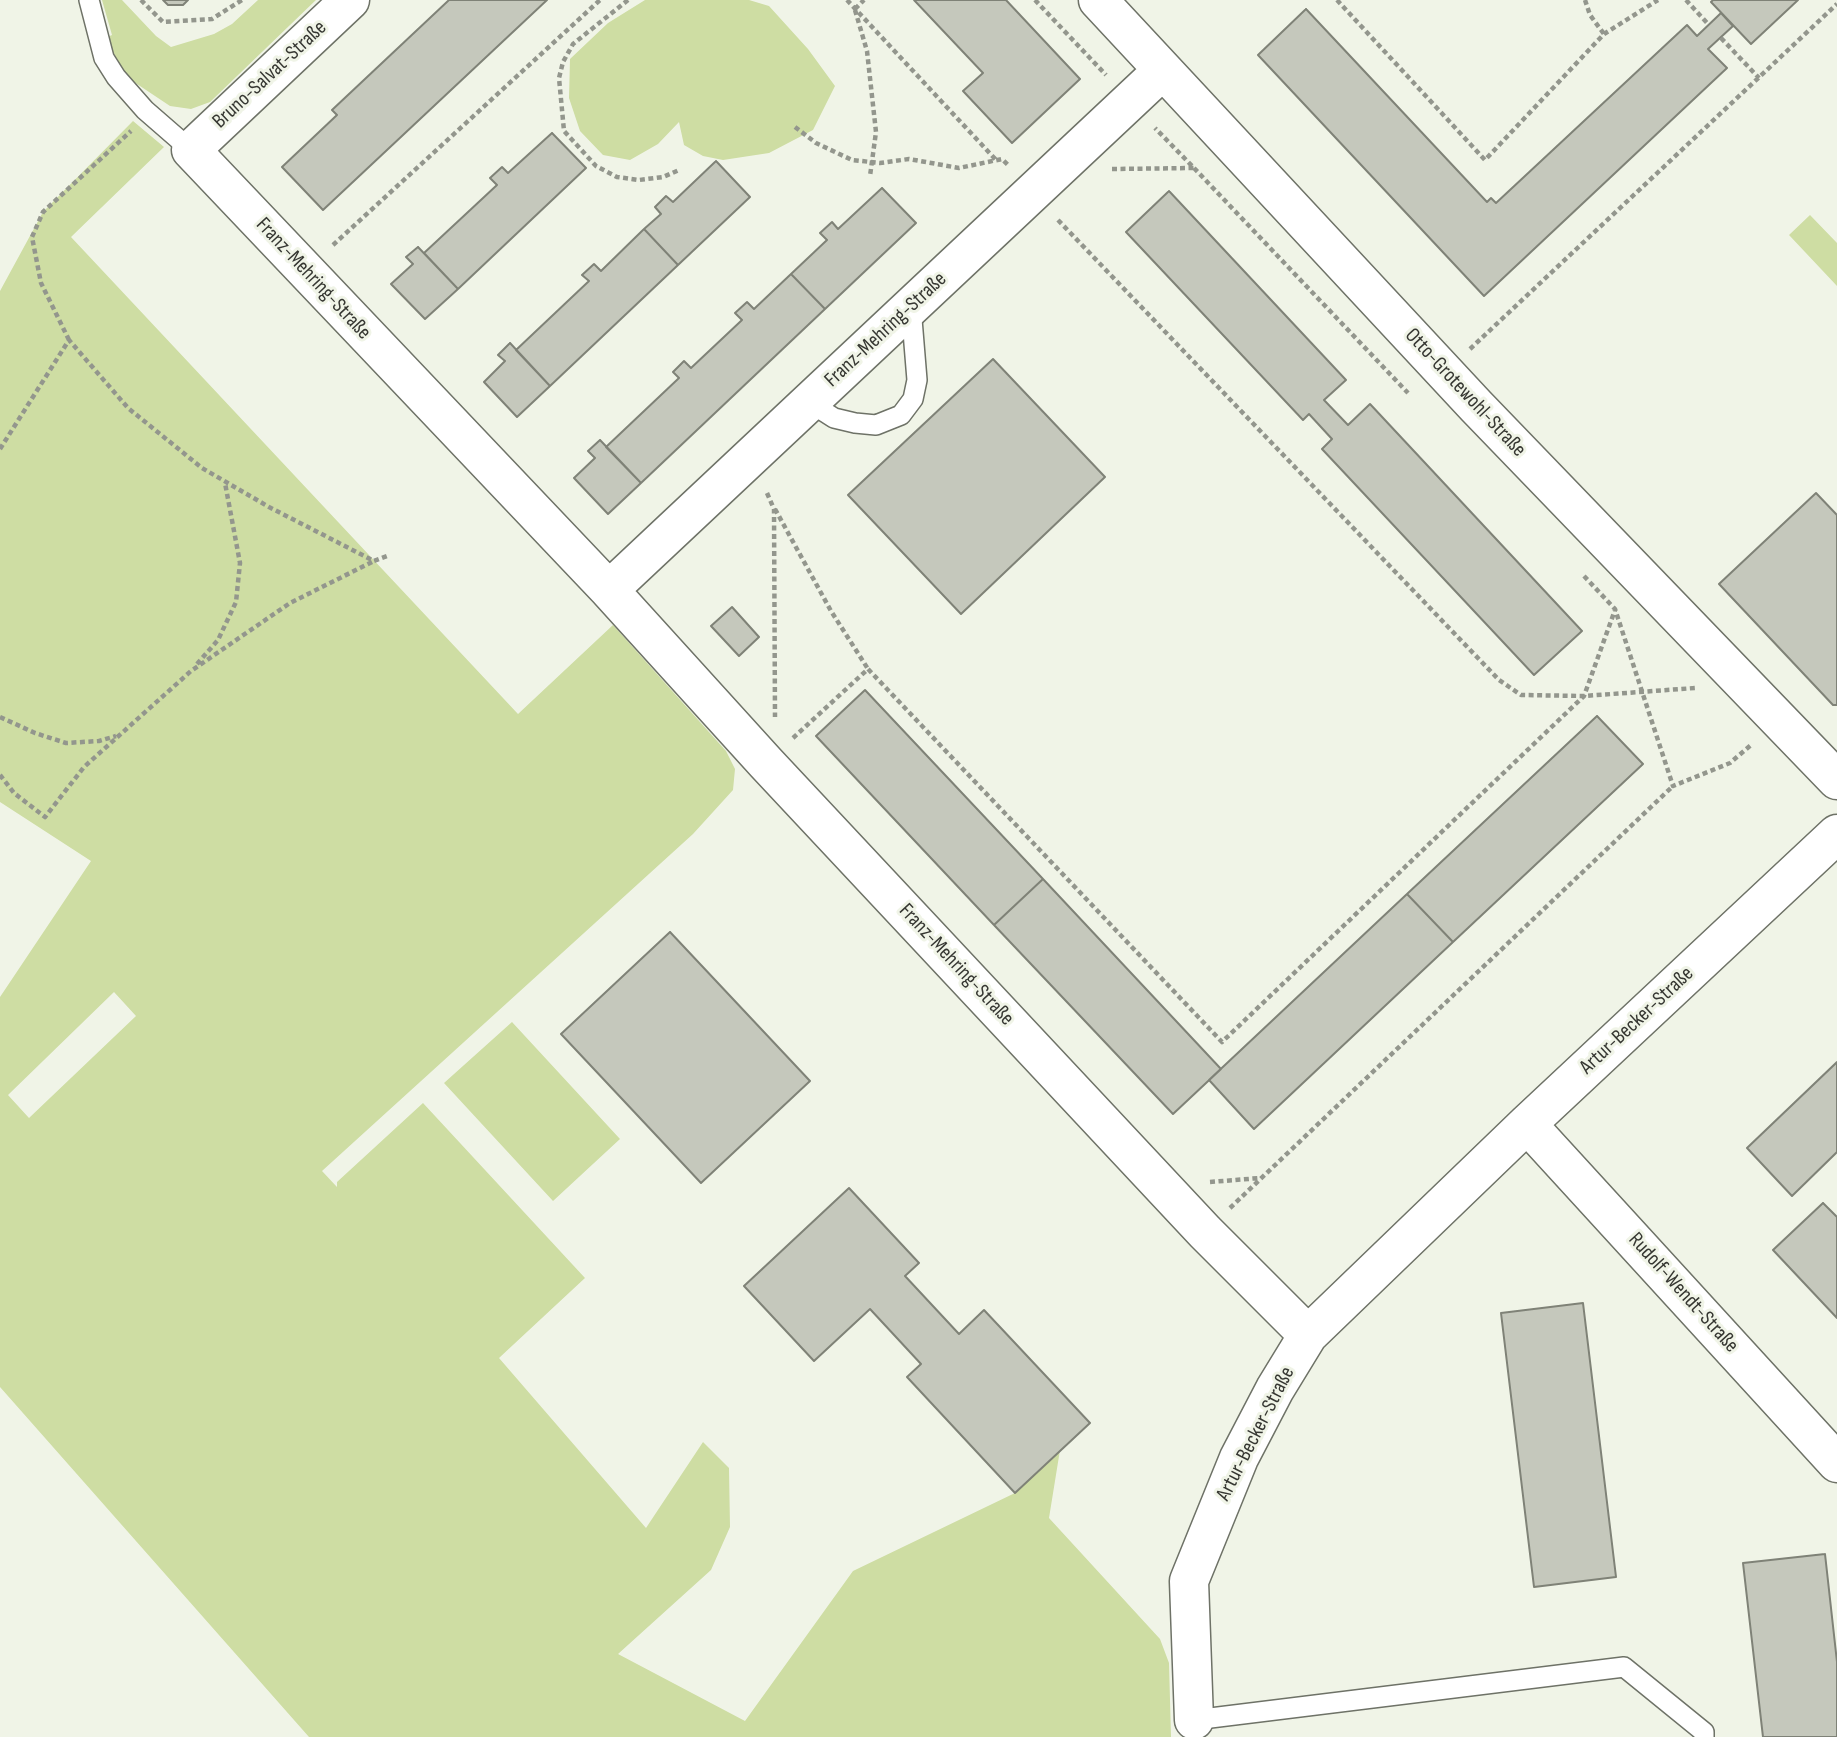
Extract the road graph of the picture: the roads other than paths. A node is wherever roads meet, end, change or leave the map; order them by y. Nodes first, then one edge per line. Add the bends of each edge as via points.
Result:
1 (89, 0) edge
2 (349, 0) edge
3 (1098, 0) edge
4 (1163, 71) junction
5 (191, 150) junction
6 (911, 306) junction
7 (809, 402) junction
8 (608, 590) junction
9 (1837, 780) edge
10 (1837, 834) edge
11 (1527, 1124) junction
12 (1308, 1335) junction
13 (1837, 1463) edge
14 (1194, 1720) joint
15 (1704, 1737) edge

1 - 5 lane via 104,58 116,77
2 - 5 street, Bruno-Salvat-Straße
3 - 4 street, Otto-Grotewohl-Straße
4 - 6 street, Franz-Mehring-Straße
4 - 9 street, Otto-Grotewohl-Straße via 1445,373
5 - 8 street, Franz-Mehring-Straße
6 - 7 street, Franz-Mehring-Straße
6 - 7 lane via 918,380 913,399 901,415 876,425 855,423 834,418
7 - 8 street, Franz-Mehring-Straße
8 - 12 street, Franz-Mehring-Straße via 771,758 1205,1232
10 - 11 street, Artur-Becker-Straße
11 - 12 street, Artur-Becker-Straße
11 - 13 street, Rudolf-Wendt-Straße
12 - 14 street, Artur-Becker-Straße via 1239,1458 1189,1581
14 - 15 lane, Artur-Becker-Straße via 1624,1667 1704,1732

